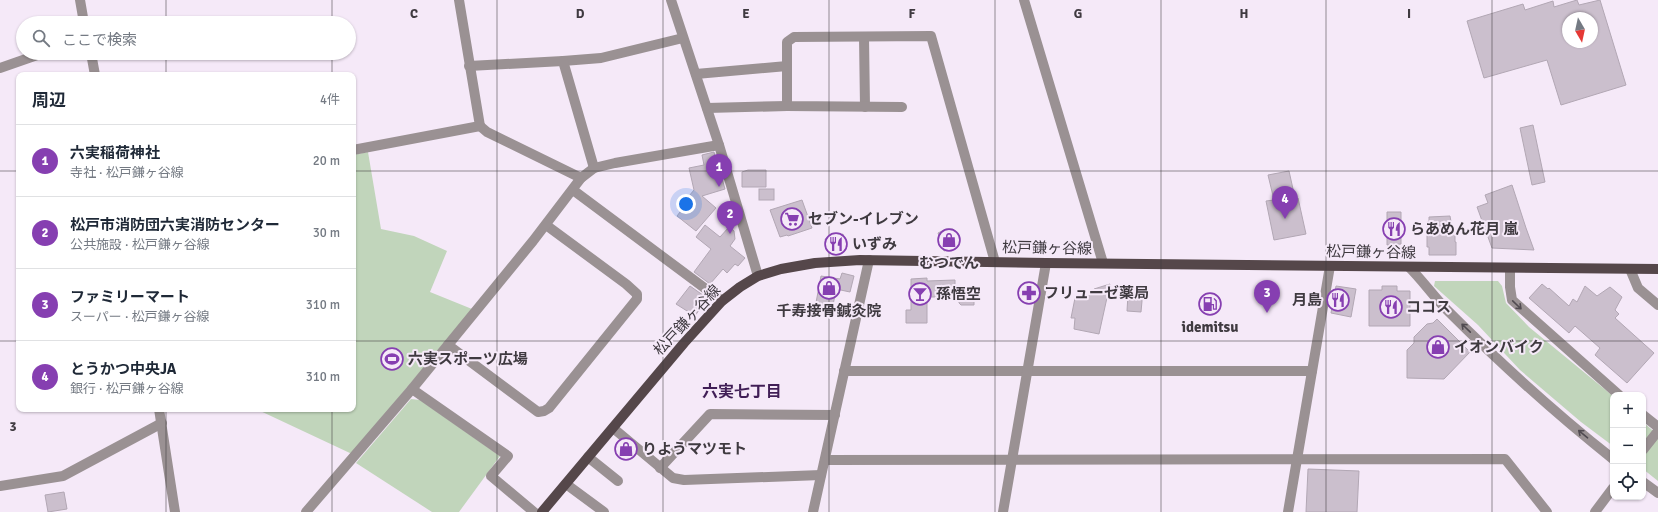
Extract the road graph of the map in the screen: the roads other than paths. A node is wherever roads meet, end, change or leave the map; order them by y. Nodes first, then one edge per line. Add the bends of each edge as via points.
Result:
1 (80, 0) edge
2 (459, 0) edge
3 (671, 0) edge
4 (1024, 0) edge
5 (83, 16) edge
6 (864, 37) junction
7 (684, 38) junction
8 (23, 60) edge
9 (92, 60) edge
10 (563, 61) junction
11 (469, 66) junction
12 (787, 66) junction
13 (0, 68) edge
14 (94, 72) edge
15 (696, 74) junction
16 (787, 106) junction
17 (865, 107) junction
18 (902, 107) dead end
19 (707, 108) junction
20 (480, 126) junction
21 (719, 145) junction
22 (356, 149) edge
23 (594, 168) junction
24 (581, 178) junction
25 (573, 190) junction
26 (546, 225) junction
27 (869, 260) junction
28 (995, 262) junction
29 (1103, 263) junction
30 (1046, 264) junction
31 (1330, 266) junction
32 (1410, 267) junction
33 (1510, 268) junction
34 (1630, 269) junction
35 (1658, 269) edge
36 (758, 276) junction
37 (722, 301) junction
38 (1658, 305) edge
39 (448, 345) junction
40 (1028, 370) junction
41 (844, 371) junction
42 (1312, 371) junction
43 (412, 389) junction
44 (1616, 392) edge
45 (160, 412) edge
46 (835, 415) junction
47 (1646, 417) edge
48 (162, 423) junction
49 (1658, 427) edge
50 (613, 428) junction
51 (1658, 431) edge
52 (1646, 446) edge
53 (1610, 456) edge
54 (588, 457) junction
55 (1012, 459) junction
56 (1297, 459) junction
57 (824, 460) junction
58 (660, 468) junction
59 (821, 475) junction
60 (618, 481) dead end
61 (566, 484) junction
62 (1646, 484) edge
63 (0, 486) edge
64 (1610, 492) edge
65 (1658, 493) edge
66 (175, 512) edge
67 (306, 512) edge
68 (534, 512) edge
69 (542, 512) edge
70 (604, 512) edge
71 (813, 512) edge
72 (1003, 512) edge
73 (1288, 512) edge
74 (1547, 512) edge
75 (1594, 512) edge

1 - 5 street
2 - 11 street
3 - 7 street
4 - 29 street
6 - 12 street via 794,37 787,42
6 - 17 street
6 - 28 street via 931,36
7 - 10 street via 601,58
7 - 15 street
8 - 13 street
9 - 14 street
10 - 11 street
10 - 23 street
11 - 20 street
12 - 15 street
12 - 16 street
15 - 19 street
16 - 17 street
16 - 19 street
17 - 18 street
19 - 21 street
20 - 22 street
20 - 24 street via 487,132
21 - 23 street
21 - 36 street
23 - 24 street
24 - 25 street
25 - 26 street
25 - 37 street
26 - 39 street
26 - 39 street via 626,284 636,294 637,299 549,408 538,412
27 - 28 main road, 松戸鎌ヶ谷線
27 - 36 main road, 松戸鎌ヶ谷線 via 815,263
27 - 41 street
28 - 30 main road, 松戸鎌ヶ谷線
29 - 30 main road, 松戸鎌ヶ谷線
29 - 31 main road, 松戸鎌ヶ谷線
30 - 40 street
31 - 32 main road, 松戸鎌ヶ谷線
31 - 42 street
32 - 33 main road, 松戸鎌ヶ谷線
53 -> 32 street via 1550,407 1499,360 1446,309
33 - 34 main road, 松戸鎌ヶ谷線
33 -> 44 street via 1512,300
34 - 35 main road, 松戸鎌ヶ谷線
34 - 38 street via 1638,288
36 - 37 main road, 松戸鎌ヶ谷線
37 - 50 main road, 松戸鎌ヶ谷線
39 - 43 street
40 - 41 street
40 - 42 street
40 - 55 street
41 - 46 street
42 - 56 street
43 - 67 street
43 - 68 street via 508,456 491,476
45 - 48 street
46 - 57 street
46 - 58 street via 710,414
47 - 49 street
48 - 63 street via 63,476
48 - 66 street
50 - 54 main road, 松戸鎌ヶ谷線
50 - 58 street
51 - 52 street
54 - 60 street
54 - 61 main road, 松戸鎌ヶ谷線
55 - 56 street
55 - 57 street
55 - 72 street
56 - 73 street
56 - 74 street via 1505,459
57 - 59 street
58 - 59 street via 673,478 684,480
59 - 71 street
61 - 69 main road, 松戸鎌ヶ谷線
61 - 70 street
62 - 65 street
64 - 75 street

